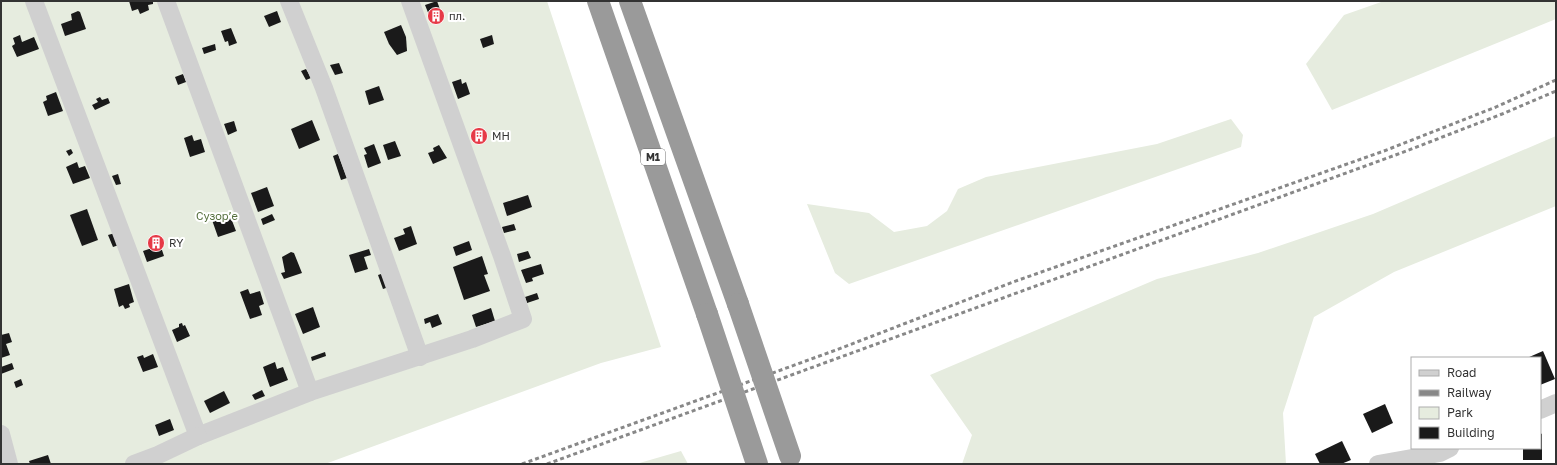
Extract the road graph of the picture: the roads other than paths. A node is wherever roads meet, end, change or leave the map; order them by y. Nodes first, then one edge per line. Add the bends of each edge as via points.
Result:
1 (34, 1) edge
2 (166, 1) edge
3 (289, 1) edge
4 (410, 1) edge
5 (598, 1) edge
6 (630, 1) edge
7 (420, 357) junction
8 (310, 392) junction
9 (1556, 403) edge
10 (1541, 410) edge
11 (1, 434) edge
12 (198, 436) junction
13 (1443, 455) edge
14 (791, 460) edge
15 (9, 464) edge
16 (134, 464) edge
17 (757, 464) edge
18 (1378, 464) edge

1 - 12 lane
2 - 8 lane
3 - 7 lane via 324,88
4 - 7 lane via 523,319
5 - 17 highway, М1, bridge
6 - 14 highway, М1, bridge
7 - 8 lane
8 - 12 lane
9 - 10 lane
11 - 15 lane
12 - 16 lane
13 - 18 lane

